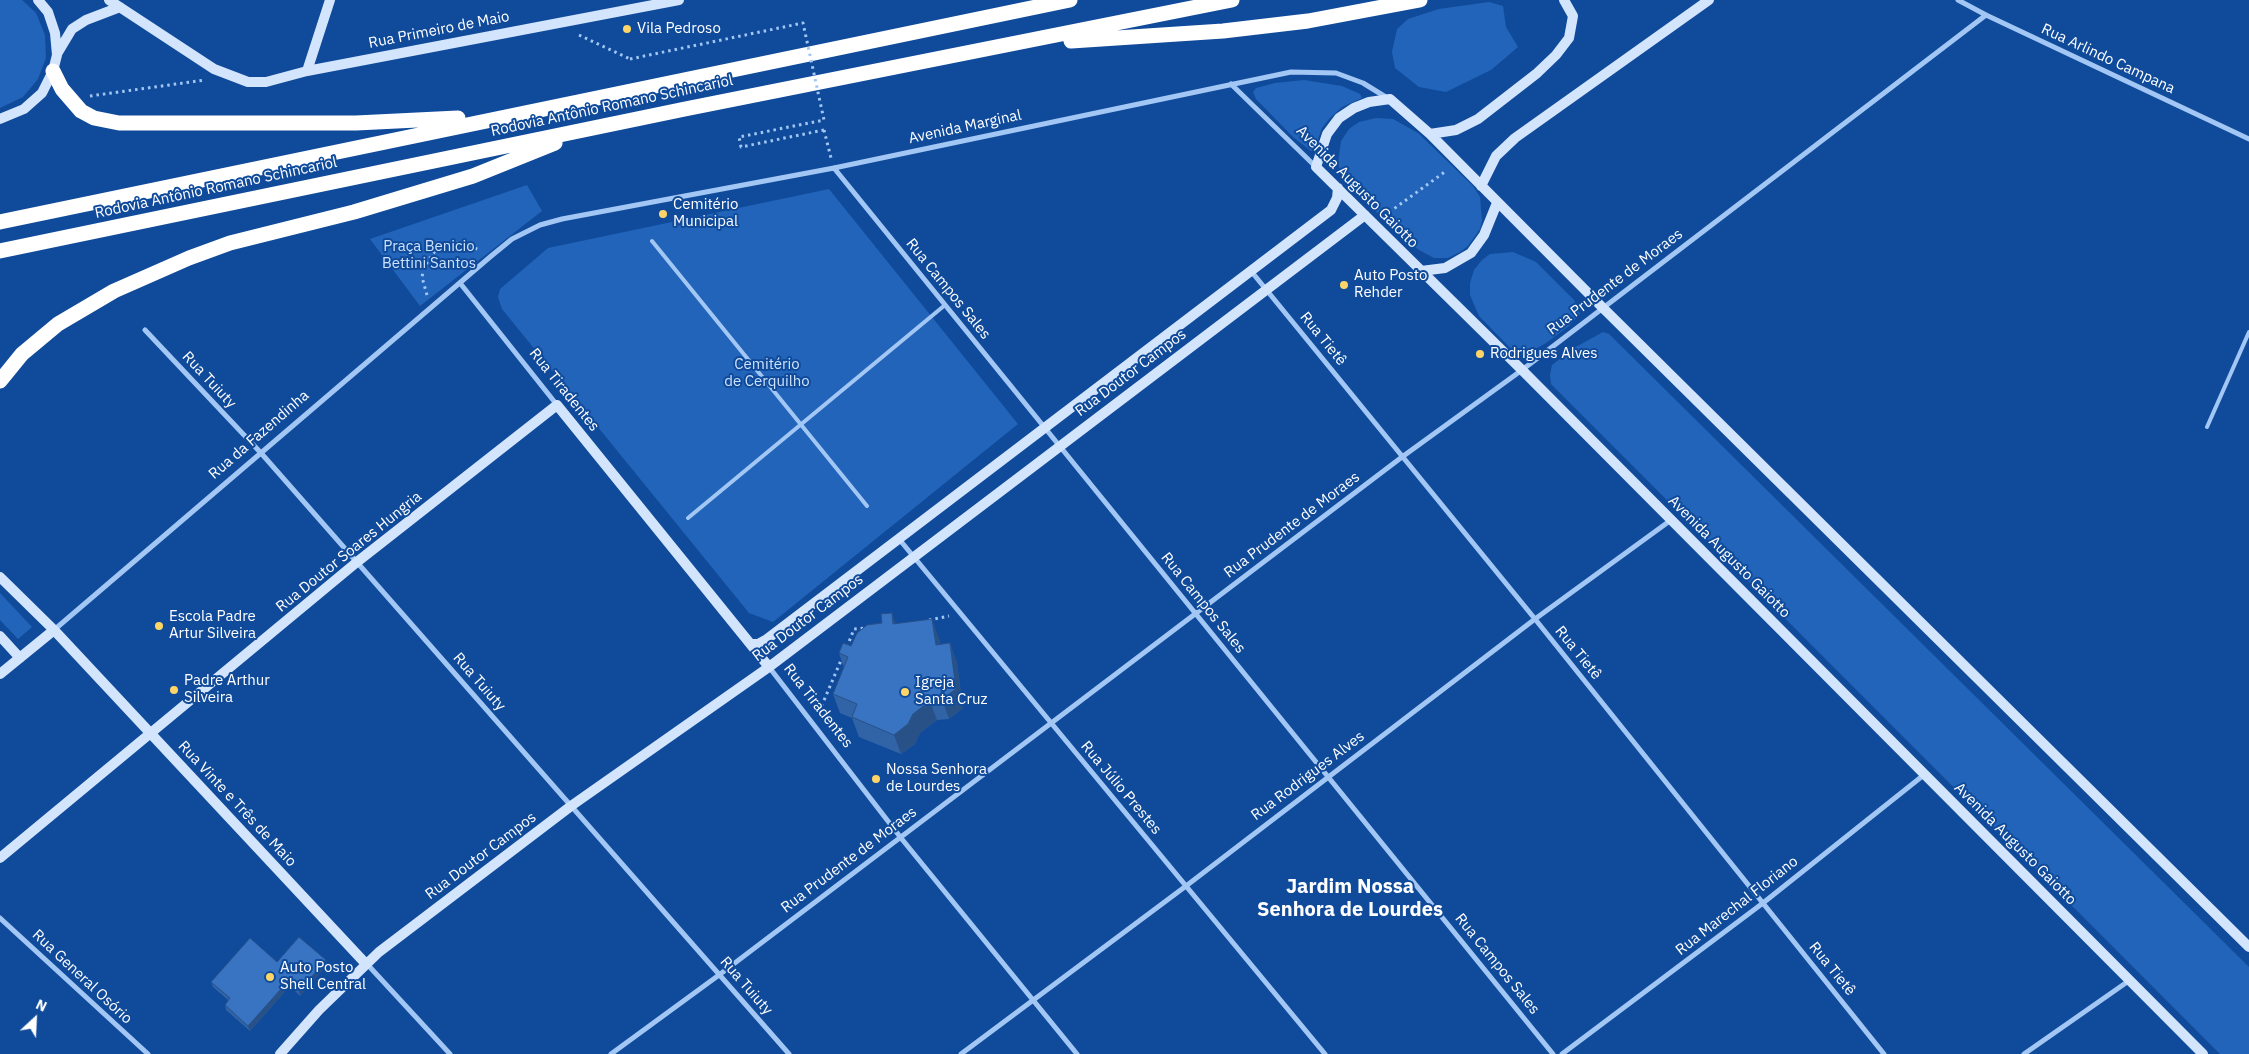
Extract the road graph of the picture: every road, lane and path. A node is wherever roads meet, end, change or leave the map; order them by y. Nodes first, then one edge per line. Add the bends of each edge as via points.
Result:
1 (38, 0) edge
2 (109, 0) edge
3 (330, 0) edge
4 (679, 0) edge
5 (1070, 0) edge
6 (1232, 0) edge
7 (1420, 0) edge
8 (1564, 0) edge
9 (1709, 0) edge
10 (1958, 0) edge
11 (120, 7) junction
12 (1986, 15) junction
13 (554, 22) junction
14 (1014, 44) junction
15 (57, 55) junction
16 (53, 71) junction
17 (307, 71) junction
18 (231, 77) junction
19 (1231, 84) junction
20 (69, 99) junction
21 (1390, 99) junction
22 (532, 112) junction
23 (0, 119) edge
24 (591, 128) junction
25 (1430, 134) junction
26 (2249, 139) edge
27 (1458, 162) junction
28 (1316, 167) junction
29 (834, 168) junction
30 (1481, 186) junction
31 (1338, 188) junction
32 (1497, 203) junction
33 (1365, 216) junction
34 (0, 222) edge
35 (1374, 224) junction
36 (540, 225) joint
37 (652, 241) dead end
38 (0, 251) edge
39 (490, 257) junction
40 (1250, 270) junction
41 (1421, 271) junction
42 (460, 283) junction
43 (1267, 290) junction
44 (945, 304) junction
45 (433, 305) junction
46 (1602, 307) junction
47 (145, 330) dead end
48 (2249, 332) edge
49 (1522, 370) junction
50 (0, 381) edge
51 (557, 405) junction
52 (801, 424) junction
53 (2207, 427) dead end
54 (1045, 428) junction
55 (1060, 445) junction
56 (261, 453) junction
57 (1402, 457) junction
58 (867, 506) dead end
59 (688, 518) dead end
60 (1671, 520) junction
61 (899, 539) junction
62 (914, 556) junction
63 (357, 562) junction
64 (0, 577) edge
65 (958, 610) junction
66 (841, 612) junction
67 (1196, 614) junction
68 (1535, 619) junction
69 (919, 621) edge
70 (873, 627) edge
71 (854, 629) junction
72 (54, 630) junction
73 (859, 635) edge
74 (0, 636) edge
75 (751, 644) junction
76 (20, 658) junction
77 (769, 667) junction
78 (0, 674) edge
79 (810, 720) junction
80 (1050, 722) junction
81 (151, 735) junction
82 (1925, 774) junction
83 (1328, 776) junction
84 (571, 806) junction
85 (901, 838) junction
86 (0, 858) edge
87 (1186, 886) junction
88 (1763, 903) junction
89 (0, 918) edge
90 (2249, 947) edge
91 (366, 964) junction
92 (719, 975) junction
93 (2130, 980) junction
94 (1033, 1000) junction
95 (148, 1054) edge
96 (280, 1054) edge
97 (450, 1054) edge
98 (612, 1054) edge
99 (789, 1054) edge
100 (961, 1054) edge
101 (1076, 1054) edge
102 (1324, 1054) edge
103 (1554, 1054) edge
104 (1562, 1054) edge
105 (1884, 1054) edge
106 (2024, 1054) edge
107 (2204, 1054) edge

1 - 15 street via 48,12 55,33
2 - 11 street, Rua Primeiro de Maio
3 - 17 street
4 - 13 street, Rua Primeiro de Maio
5 - 22 highway, Rodovia Antônio Romano Schincariol
6 - 14 highway, Rodovia Antônio Romano Schincariol
7 - 14 highway via 1308,21 1223,31
8 - 25 street via 1573,16 1569,38 1556,55 1478,119 1456,130
9 - 30 street via 1515,138 1496,156
10 - 12 street, Rua Arlindo Campana
11 - 15 street via 72,29
11 - 18 street, Rua Primeiro de Maio
12 - 26 street, Rua Arlindo Campana
12 - 46 street, Rua Prudente de Moraes
13 - 17 street, Rua Primeiro de Maio
13 - 29 path, bridge via 630,59 803,23 824,120 739,138 741,147 824,130
14 - 24 highway, Rodovia Antônio Romano Schincariol
15 - 16 street
16 - 20 highway
16 - 23 street via 42,92 24,109
17 - 18 street, Rua Primeiro de Maio via 266,82 248,82
18 - 20 path
19 - 21 street, Avenida Marginal via 1291,72 1336,73
19 - 28 street, Avenida Augusto Gaiotto
19 - 29 street, Avenida Marginal
20 - 22 highway via 94,118 119,123 356,123
21 - 25 street
21 - 28 street via 1369,102 1339,118 1327,134
22 - 34 highway, Rodovia Antônio Romano Schincariol
24 - 38 highway, Rodovia Antônio Romano Schincariol
24 - 50 highway via 473,176 354,212 230,243 189,258 114,291 58,324 22,354
25 - 27 street
27 - 30 street
27 - 35 path
28 - 31 street, Avenida Augusto Gaiotto
29 - 36 street, Avenida Marginal
29 - 44 street, Rua Campos Sales
30 - 32 street
31 - 33 street, Avenida Augusto Gaiotto
31 - 40 street, Rua Doutor Campos via 1331,210
32 - 41 street via 1484,235 1471,252 1445,268
32 - 46 street
33 - 35 street, Avenida Augusto Gaiotto
33 - 43 street, Rua Doutor Campos
35 - 41 street, Avenida Augusto Gaiotto
36 - 39 street, Rua da Fazendinha via 512,239
37 - 52 lane
39 - 42 street, Rua da Fazendinha
39 - 45 path via 463,243 444,245 435,251 424,267 422,277 425,292
40 - 43 street, Rua Tietê
40 - 54 street, Rua Doutor Campos
41 - 49 street, Avenida Augusto Gaiotto
42 - 45 street, Rua da Fazendinha
42 - 51 street, Rua Tiradentes
43 - 55 street, Rua Doutor Campos
43 - 57 street, Rua Tietê
44 - 52 lane
44 - 54 street, Rua Campos Sales
45 - 56 street, Rua da Fazendinha
46 - 49 street, Rua Prudente de Moraes
46 - 90 street
47 - 56 street, Rua Tuiuty
48 - 53 lane
49 - 57 street, Rua Prudente de Moraes
49 - 60 street, Avenida Augusto Gaiotto
51 - 63 street, Rua Doutor Soares Hungria
51 - 75 street, Rua Tiradentes
52 - 58 lane
52 - 59 lane
54 - 55 street, Rua Campos Sales
54 - 61 street, Rua Doutor Campos
55 - 62 street, Rua Doutor Campos
55 - 67 street, Rua Campos Sales
56 - 63 street, Rua Tuiuty
56 - 72 street, Rua da Fazendinha
57 - 67 street, Rua Prudente de Moraes
57 - 68 street, Rua Tietê
60 - 68 street, Rua Rodrigues Alves
60 - 82 street, Avenida Augusto Gaiotto
61 - 62 street, Rua Júlio Prestes
61 - 75 street, Rua Doutor Campos via 767,639
62 - 65 street, Rua Júlio Prestes
62 - 66 street, Rua Doutor Campos
63 - 81 street, Rua Doutor Soares Hungria
63 - 84 street, Rua Tuiuty
64 - 72 street, Rua Vinte e Três de Maio
65 - 69 path via 947,618
65 - 80 street, Rua Júlio Prestes
66 - 71 path
66 - 77 street, Rua Doutor Campos
67 - 80 street, Rua Prudente de Moraes
67 - 83 street, Rua Campos Sales
68 - 83 street, Rua Rodrigues Alves
68 - 88 street, Rua Tietê
70 - 71 path
71 - 73 path
71 - 79 path via 818,714
72 - 76 street, Rua da Fazendinha
72 - 81 street, Rua Vinte e Três de Maio
74 - 76 street
75 - 77 street, Rua Tiradentes
76 - 78 street, Rua da Fazendinha
77 - 79 street, Rua Tiradentes
77 - 84 street, Rua Doutor Campos
79 - 85 street, Rua Tiradentes
80 - 85 street, Rua Prudente de Moraes
80 - 87 street, Rua Júlio Prestes
81 - 86 street, Rua Doutor Soares Hungria
81 - 91 street, Rua Vinte e Três de Maio
82 - 88 street, Rua Marechal Floriano
82 - 93 street, Avenida Augusto Gaiotto
83 - 87 street, Rua Rodrigues Alves
83 - 103 street, Rua Campos Sales
84 - 91 street, Rua Doutor Campos
84 - 92 street, Rua Tuiuty
85 - 92 street, Rua Prudente de Moraes
85 - 94 street, Rua Tiradentes
87 - 94 street, Rua Rodrigues Alves
87 - 102 street, Rua Júlio Prestes
88 - 104 street, Rua Marechal Floriano
88 - 105 street, Rua Tietê
89 - 95 street, Rua General Osório
91 - 96 street, Rua Doutor Campos
91 - 97 street, Rua Vinte e Três de Maio
92 - 98 street, Rua Prudente de Moraes
92 - 99 street, Rua Tuiuty
93 - 106 street
93 - 107 street, Avenida Augusto Gaiotto
94 - 100 street, Rua Rodrigues Alves
94 - 101 street, Rua Tiradentes

